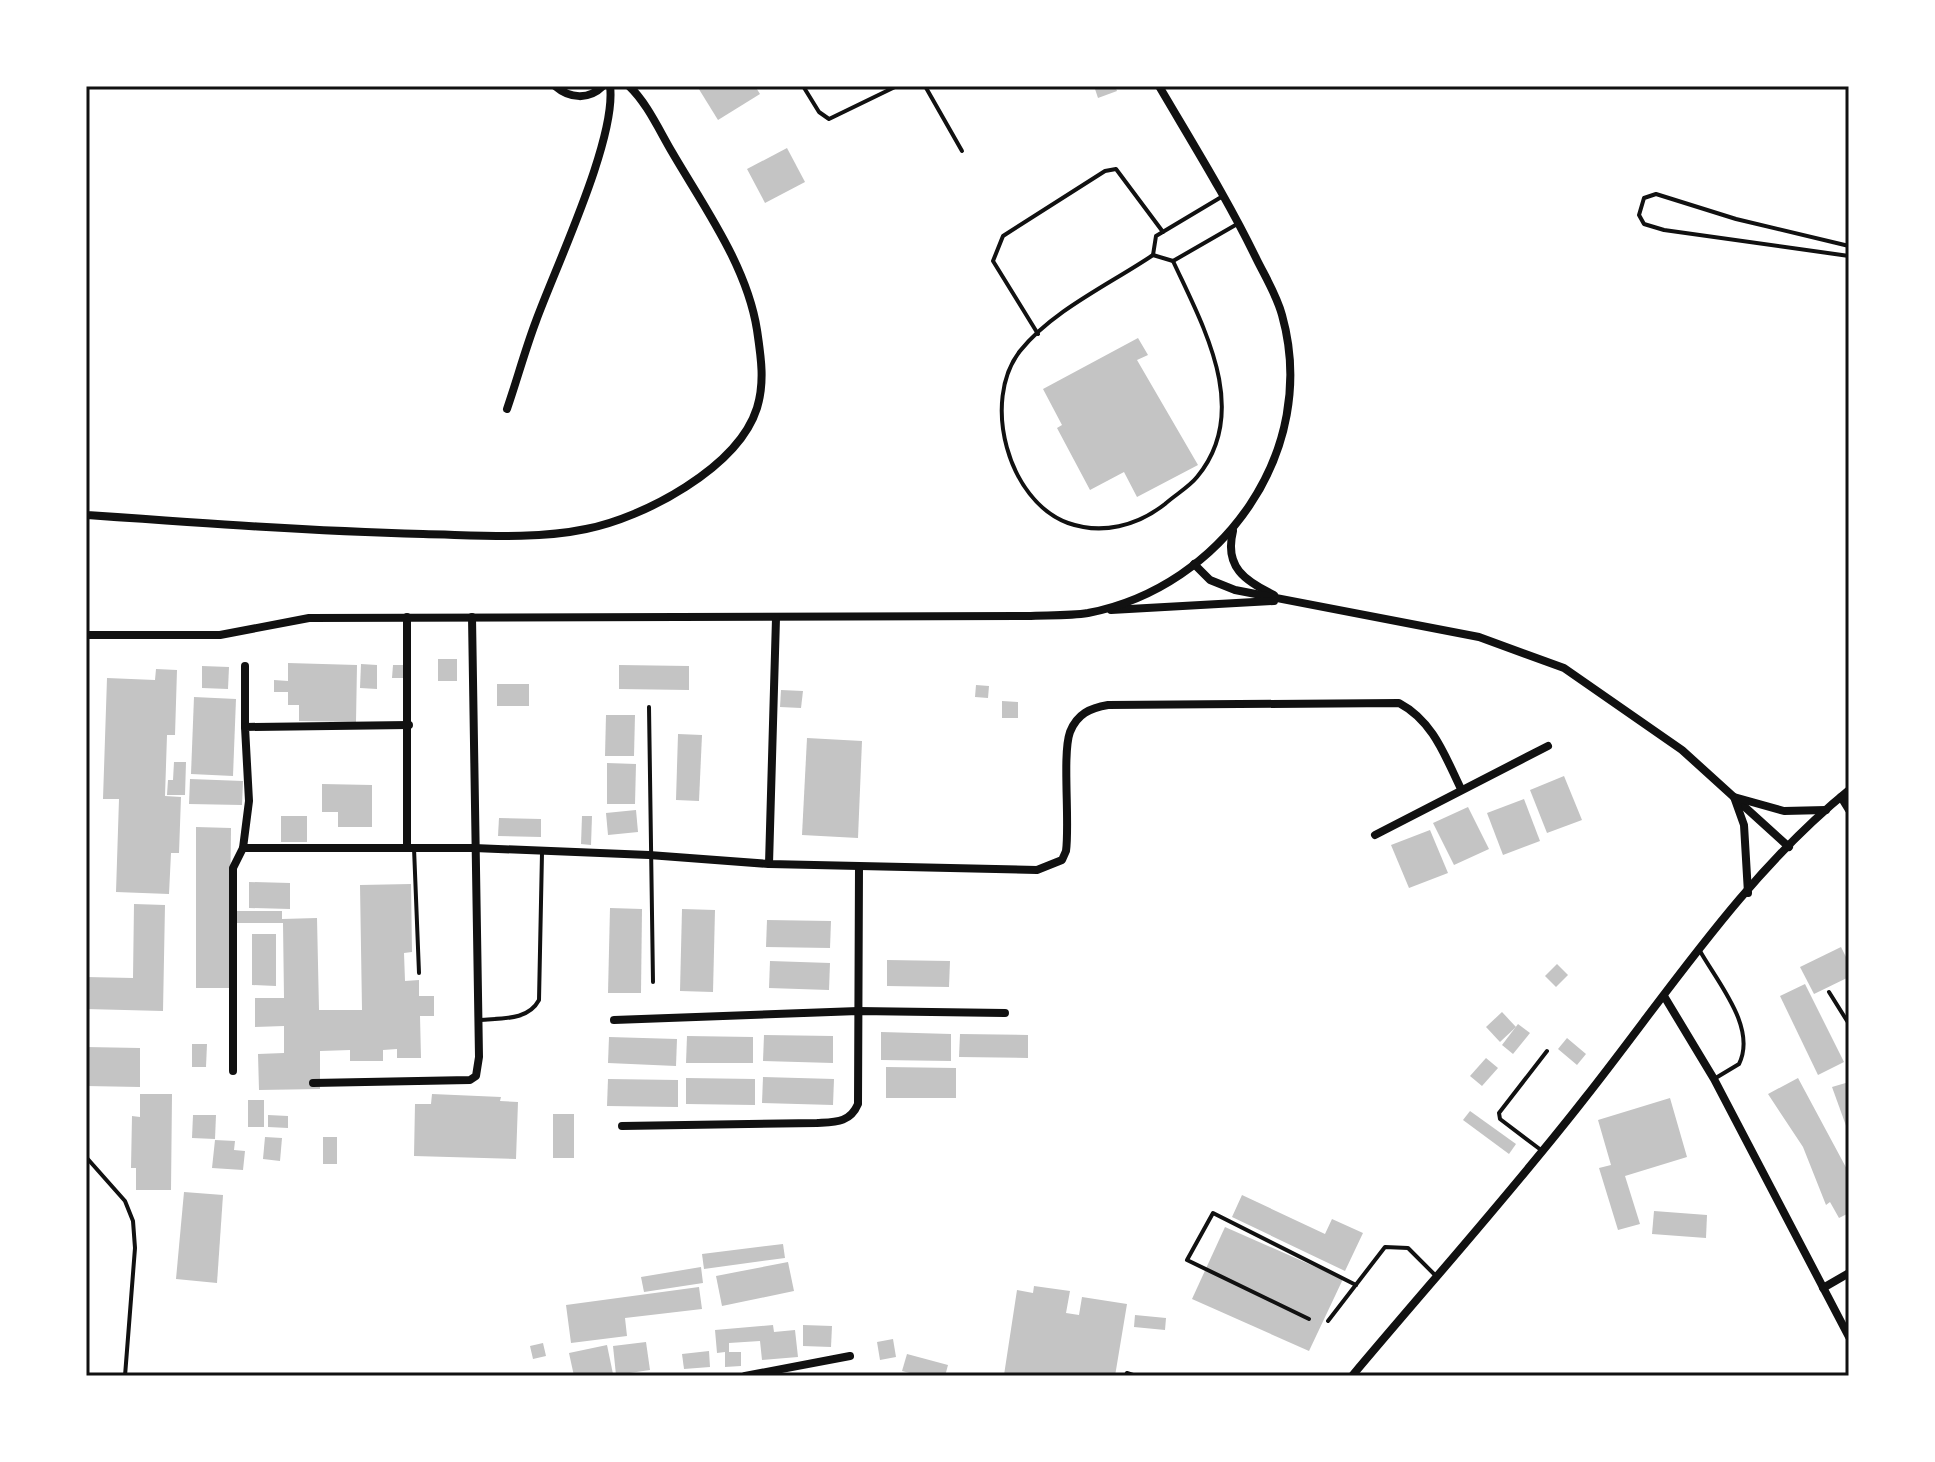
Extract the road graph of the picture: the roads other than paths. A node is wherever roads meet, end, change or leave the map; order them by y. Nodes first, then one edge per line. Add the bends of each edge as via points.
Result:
1 (555, 86) edge
2 (603, 86) edge
3 (610, 86) edge
4 (629, 86) edge
5 (803, 86) edge
6 (897, 86) edge
7 (925, 86) edge
8 (1159, 86) edge
9 (962, 151) dead end
10 (1223, 196) junction
11 (1239, 223) junction
12 (1163, 232) junction
13 (1849, 246) edge
14 (1153, 255) junction
15 (1849, 256) edge
16 (1173, 261) junction
17 (1038, 334) junction
18 (507, 409) dead end
19 (86, 515) edge
20 (1233, 531) junction
21 (1194, 564) junction
22 (1286, 600) junction
23 (1087, 613) junction
24 (407, 617) junction
25 (472, 617) junction
26 (776, 618) junction
27 (86, 635) edge
28 (245, 666) dead end
29 (649, 707) dead end
30 (409, 725) junction
31 (245, 727) junction
32 (1548, 746) dead end
33 (1461, 789) junction
34 (1849, 790) edge
35 (1734, 797) junction
36 (1841, 797) junction
37 (86, 806) edge
38 (1827, 810) junction
39 (1849, 810) edge
40 (86, 828) edge
41 (1375, 835) dead end
42 (1789, 847) junction
43 (243, 848) junction
44 (411, 848) junction
45 (474, 848) junction
46 (542, 853) junction
47 (649, 855) junction
48 (769, 864) junction
49 (859, 867) junction
50 (1748, 893) junction
51 (1699, 949) junction
52 (419, 973) dead end
53 (653, 982) dead end
54 (1829, 992) dead end
55 (1664, 996) junction
56 (858, 1011) junction
57 (1005, 1013) dead end
58 (478, 1020) junction
59 (614, 1020) dead end
60 (1849, 1024) edge
61 (1547, 1051) dead end
62 (233, 1071) dead end
63 (1714, 1079) junction
64 (313, 1083) dead end
65 (622, 1126) dead end
66 (1541, 1150) junction
67 (86, 1157) edge
68 (1849, 1273) edge
69 (1436, 1276) junction
70 (1356, 1285) junction
71 (1823, 1288) junction
72 (1309, 1319) dead end
73 (1328, 1321) dead end
74 (1849, 1337) edge
75 (850, 1356) dead end
76 (1127, 1373) dead end
77 (125, 1376) edge
78 (745, 1376) edge
79 (1136, 1376) edge
80 (1352, 1376) edge

1 - 2 street via 579,97
3 - 18 street via 613,103 599,153
4 - 19 street via 721,236 746,288 760,354 763,381 743,433 678,493 627,518 585,530 525,535 301,531
5 - 6 lane via 829,119
7 - 9 lane
8 - 10 street
10 - 11 street
10 - 12 lane
11 - 16 lane
11 - 20 street via 1281,310 1290,342 1290,397 1279,449 1260,494
12 - 14 lane via 1156,236
12 - 17 lane via 1116,169 1003,236 993,261
13 - 15 lane via 1656,194 1644,198 1639,215 1644,224 1664,230
14 - 16 lane
14 - 17 lane
16 - 17 lane via 1218,368 1223,410 1216,448 1197,478 1157,510 1127,525 1099,530 1066,522 1042,506 1026,484 1001,434 1002,404 1007,376 1019,353
20 - 21 street
20 - 22 street via 1231,558 1236,570 1247,582
21 - 22 street via 1210,580 1235,590
21 - 23 street via 1160,588
22 - 23 street
22 - 35 street via 1479,637 1564,668 1682,750
23 - 26 street
24 - 25 street
24 - 27 street via 309,618 220,635
24 - 30 street
25 - 26 street
25 - 45 street
26 - 48 street
28 - 31 street
29 - 47 lane
30 - 31 street
30 - 44 street
31 - 43 street via 249,801
32 - 33 street
33 - 41 street
33 - 49 street via 1435,735 1399,703 1108,705 1082,714 1068,735 1068,835 1062,860 1037,870
34 - 36 street
35 - 38 street via 1784,811
35 - 42 street
35 - 50 street via 1745,836
36 - 38 street
36 - 39 street
37 - 40 lane
38 - 42 street
42 - 50 street
43 - 44 street
43 - 62 street via 233,868
44 - 45 street
44 - 52 lane
45 - 46 street
45 - 58 street
46 - 47 street
46 - 58 lane via 539,1000 525,1015
47 - 48 street
47 - 53 lane
48 - 49 street
49 - 56 street
50 - 51 street
51 - 55 street
51 - 63 lane via 1745,1043 1739,1064
54 - 60 lane
55 - 63 street
55 - 66 street
56 - 57 street
56 - 59 street
56 - 65 street via 858,1104 843,1121
58 - 64 street via 478,1069 470,1080
61 - 66 lane via 1499,1113
63 - 71 street
66 - 69 street
67 - 77 lane via 125,1201 133,1221
68 - 71 street
69 - 70 lane via 1408,1248 1397,1245 1385,1247
69 - 80 street
70 - 72 lane via 1213,1213 1187,1260
70 - 73 lane
71 - 74 street
75 - 78 street
76 - 79 lane

